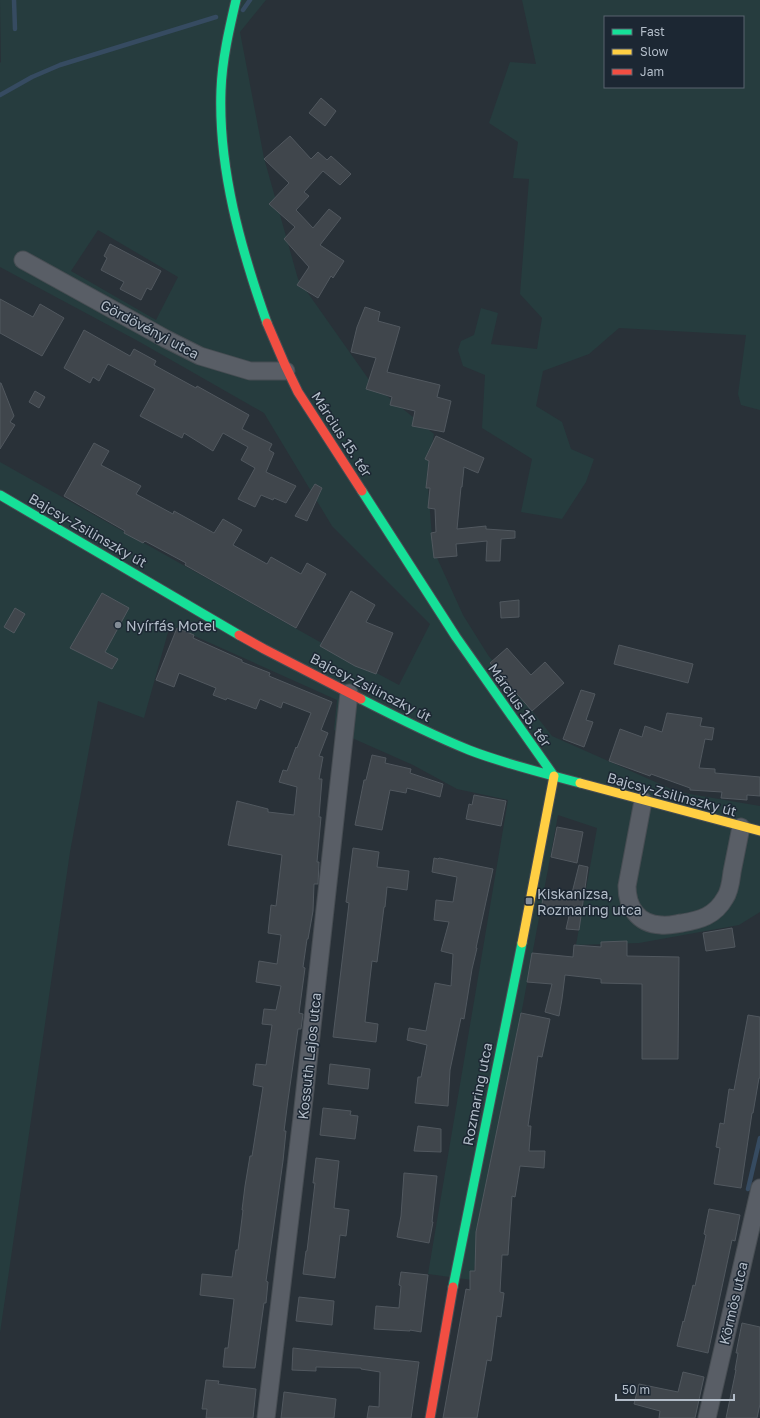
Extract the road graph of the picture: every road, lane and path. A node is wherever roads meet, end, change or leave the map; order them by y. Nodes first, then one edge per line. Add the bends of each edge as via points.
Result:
1 (236, 0) edge
2 (22, 260) dead end
3 (286, 371) junction
4 (0, 495) edge
5 (349, 693) junction
6 (554, 776) junction
7 (643, 801) junction
8 (741, 827) junction
9 (760, 831) edge
10 (760, 1188) edge
11 (266, 1418) edge
12 (430, 1418) edge
13 (707, 1418) edge

1 - 3 street, Március 15. tér via 224,63 221,102 224,155 244,250 259,300
2 - 3 street, Gördövényi utca via 200,356 250,371
3 - 6 street, Március 15. tér via 456,637
4 - 5 street, Bajcsy-Zsilinszky út via 264,649
5 - 6 street, Bajcsy-Zsilinszky út via 439,737 506,762
5 - 11 street, Kossuth Lajos utca
6 - 7 street, Bajcsy-Zsilinszky út
6 - 12 street, Rozmaring utca via 462,1239
7 - 8 street, Bajcsy-Zsilinszky út
7 - 8 street via 627,896 629,905 636,913 651,923 670,925 699,920 716,911 726,898 729,888
8 - 9 street, Bajcsy-Zsilinszky út
10 - 13 street, Körmös utca

